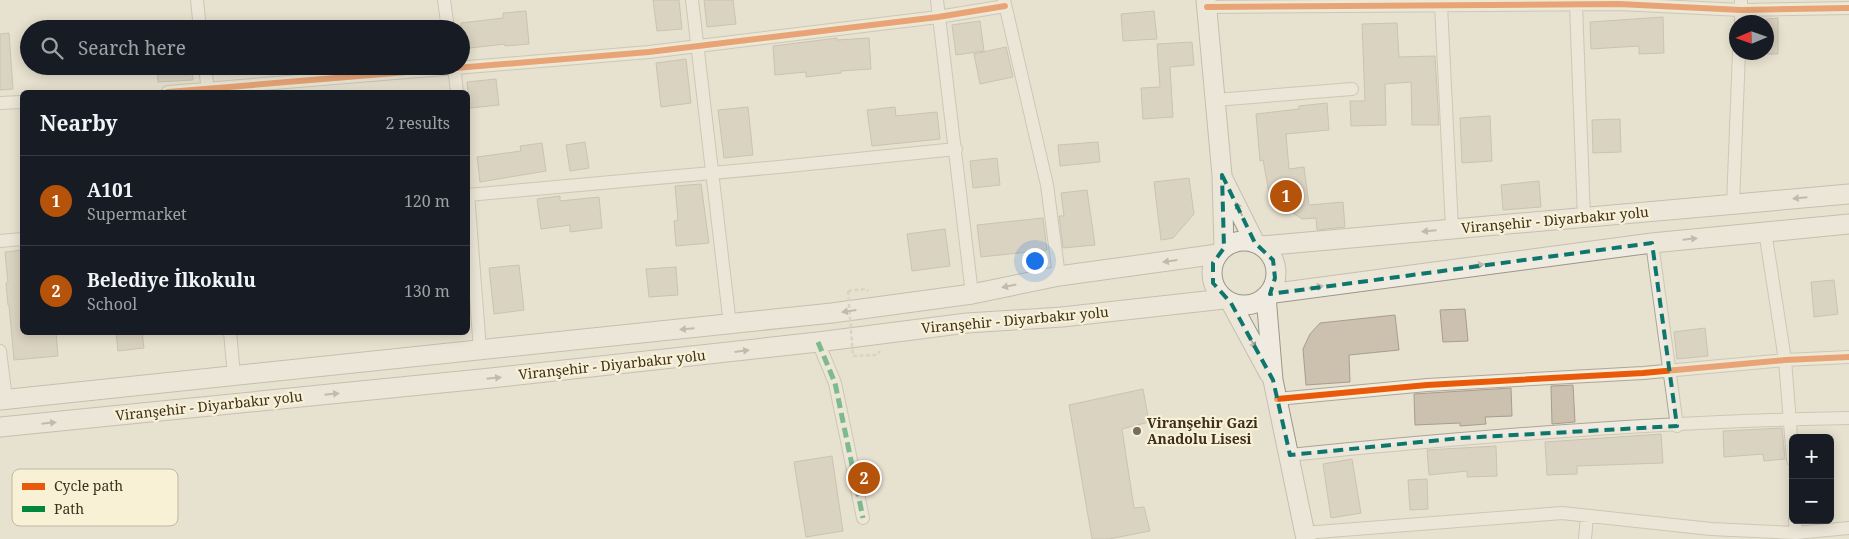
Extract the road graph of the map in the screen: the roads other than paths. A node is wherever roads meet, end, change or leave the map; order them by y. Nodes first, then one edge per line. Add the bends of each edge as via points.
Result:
1 (197, 0) edge
2 (444, 0) edge
3 (692, 0) edge
4 (937, 0) edge
5 (1619, 2) edge
6 (1004, 3) edge
7 (1206, 3) edge
8 (1399, 3) edge
9 (1441, 5) junction
10 (1576, 5) junction
11 (1849, 8) edge
12 (1741, 11) edge
13 (938, 17) junction
14 (199, 20) edge
15 (447, 20) edge
16 (699, 46) junction
17 (1739, 60) edge
18 (470, 66) edge
19 (206, 75) edge
20 (372, 75) edge
21 (455, 75) edge
22 (1352, 89) dead end
23 (208, 90) edge
24 (218, 90) edge
25 (457, 90) edge
26 (1215, 100) junction
27 (20, 102) edge
28 (0, 103) edge
29 (956, 149) junction
30 (712, 173) junction
31 (1222, 175) junction
32 (470, 194) edge
33 (1849, 194) edge
34 (1733, 204) junction
35 (1584, 218) junction
36 (470, 220) edge
37 (1849, 224) edge
38 (1452, 229) junction
39 (1765, 231) junction
40 (20, 239) edge
41 (0, 242) edge
42 (1652, 242) junction
43 (1258, 245) junction
44 (1221, 251) junction
45 (1059, 276) junction
46 (972, 294) junction
47 (1267, 295) junction
48 (1228, 301) junction
49 (730, 325) junction
50 (230, 335) edge
51 (818, 342) junction
52 (480, 350) junction
53 (0, 351) edge
54 (1849, 357) edge
55 (1785, 360) junction
56 (1671, 370) junction
57 (234, 376) junction
58 (1273, 380) junction
59 (3, 399) edge
60 (1277, 400) junction
61 (1849, 418) edge
62 (1791, 419) junction
63 (1677, 426) junction
64 (0, 427) edge
65 (1792, 434) edge
66 (1290, 455) junction
67 (1587, 516) junction
68 (863, 518) dead end
69 (1796, 527) edge
70 (1849, 528) edge
71 (1305, 536) edge
72 (1585, 539) edge

1 - 14 street
2 - 15 street
3 - 16 street
4 - 13 street
5 - 10 street
5 - 12 street
6 - 13 street
6 - 45 street via 1046,185
7 - 8 street
7 - 26 main road
8 - 9 street
9 - 10 street
9 - 38 street
10 - 35 street
11 - 12 street
13 - 16 street
13 - 29 street
16 - 18 street
16 - 30 street
17 - 34 street
19 - 23 street
20 - 24 street
21 - 25 street
22 - 26 street
26 - 31 main road
27 - 28 street
29 - 30 street
29 - 46 street
30 - 32 street
30 - 49 street
43 -> 31 main road
31 - 44 main road
33 -> 34 main road, Viranşehir - Diyarbakır yolu
34 - 35 main road, Viranşehir - Diyarbakır yolu
35 - 38 main road, Viranşehir - Diyarbakır yolu
36 - 52 street
37 - 39 main road
38 -> 43 main road, Viranşehir - Diyarbakır yolu
42 -> 39 main road
39 - 55 street
40 - 41 street
47 -> 42 main road
42 - 56 street
43 - 44 main road via 1239,242
43 - 47 main road via 1268,253 1275,269 1275,278
44 -> 45 main road, Viranşehir - Diyarbakır yolu
44 - 48 main road via 1212,273 1213,283
45 -> 46 main road, Viranşehir - Diyarbakır yolu
46 -> 49 main road, Viranşehir - Diyarbakır yolu
47 - 48 main road via 1250,305
47 - 58 main road
48 - 51 main road, Viranşehir - Diyarbakır yolu via 967,323
48 -> 58 main road
49 -> 52 main road, Viranşehir - Diyarbakır yolu
50 - 57 street
64 -> 51 main road, Viranşehir - Diyarbakır yolu
51 - 68 street via 835,383
52 - 57 main road, Viranşehir - Diyarbakır yolu
53 - 59 street
54 - 55 street
55 - 56 street
55 - 62 street
56 - 60 street via 1437,384
56 - 63 street
57 - 59 main road, Viranşehir - Diyarbakır yolu
58 - 60 main road
60 - 66 main road
61 - 62 street
62 - 63 street
62 - 65 street
63 - 66 street via 1461,438
66 - 71 main road
67 - 69 street via 1712,529
67 - 71 street via 1562,513
67 - 72 street
69 - 70 street

